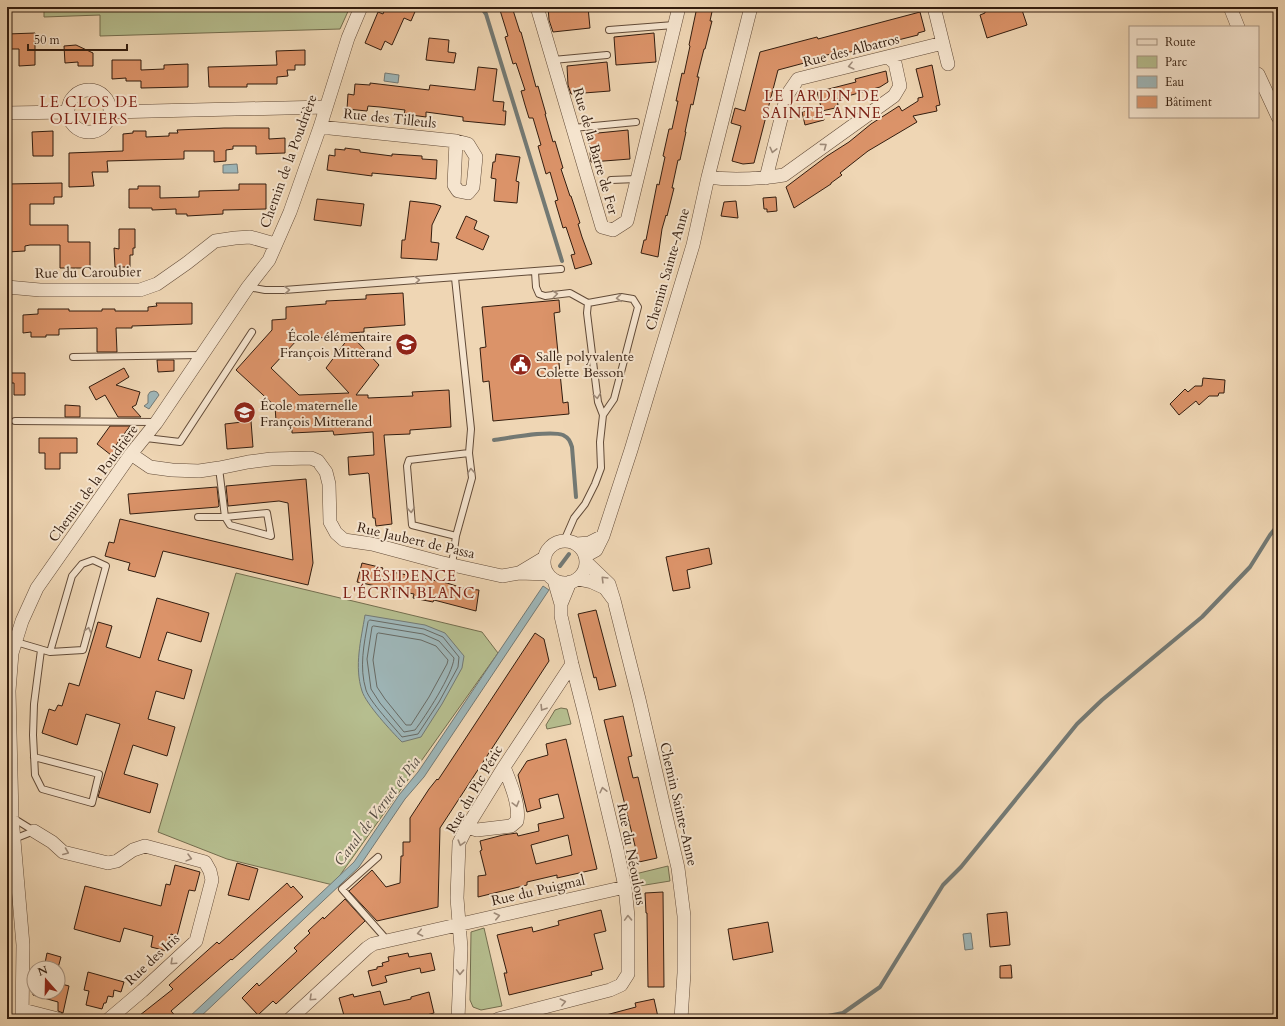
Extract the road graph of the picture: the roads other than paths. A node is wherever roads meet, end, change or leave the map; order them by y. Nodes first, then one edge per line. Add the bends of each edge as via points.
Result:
1 (361, 7) edge
2 (537, 7) edge
3 (679, 7) edge
4 (751, 7) edge
5 (935, 7) edge
6 (1230, 7) edge
7 (674, 25) junction
8 (1238, 26) edge
9 (609, 30) dead end
10 (943, 43) junction
11 (607, 55) dead end
12 (888, 57) junction
13 (553, 60) junction
14 (948, 64) dead end
15 (1259, 76) edge
16 (326, 107) junction
17 (68, 112) junction
18 (110, 112) junction
19 (7, 113) edge
20 (1278, 117) edge
21 (636, 122) dead end
22 (320, 127) junction
23 (573, 128) junction
24 (456, 141) dead end
25 (708, 177) junction
26 (766, 178) junction
27 (637, 179) junction
28 (611, 180) dead end
29 (275, 244) junction
30 (561, 269) dead end
31 (535, 272) junction
32 (455, 278) junction
33 (7, 287) edge
34 (248, 287) junction
35 (588, 303) junction
36 (252, 332) dead end
37 (202, 355) junction
38 (73, 357) dead end
39 (603, 415) junction
40 (15, 421) dead end
41 (156, 422) junction
42 (146, 438) junction
43 (469, 453) junction
44 (132, 454) junction
45 (219, 468) junction
46 (198, 517) dead end
47 (225, 518) junction
48 (456, 536) junction
49 (602, 536) junction
50 (570, 543) junction
51 (544, 558) junction
52 (586, 559) junction
53 (452, 565) junction
54 (519, 573) junction
55 (551, 577) junction
56 (574, 580) junction
57 (614, 600) junction
58 (561, 604) junction
59 (12, 649) edge
60 (41, 650) junction
61 (50, 652) junction
62 (572, 664) junction
63 (559, 683) junction
64 (579, 694) junction
65 (34, 757) junction
66 (504, 767) junction
67 (12, 817) junction
68 (467, 827) junction
69 (34, 831) junction
70 (14, 839) junction
71 (378, 857) dead end
72 (12, 872) edge
73 (625, 887) junction
74 (458, 925) junction
75 (388, 940) junction
76 (22, 1014) edge
77 (58, 1019) edge
78 (109, 1019) edge
79 (290, 1019) edge
80 (458, 1019) edge
81 (498, 1019) edge
82 (681, 1019) edge

1 - 16 street, Chemin de la Poudrière via 348,38
2 - 13 street, Rue de la Barre de Fer
3 - 7 street, Rue de la Barre de Fer
4 - 25 street, Chemin Sainte-Anne
5 - 10 street
6 - 8 street
7 - 9 lane
7 - 27 street, Rue de la Barre de Fer
10 - 12 street, Rue des Albatros
10 - 14 street
11 - 13 lane
12 -> 26 street, Rue des Albatros via 798,79 787,95
26 -> 12 street via 784,175 894,96 900,86 895,63
13 - 23 street, Rue de la Barre de Fer
15 - 20 street
16 - 18 street
16 - 22 street, Chemin de la Poudrière
17 - 18 street via 73,125 85,132 99,130
17 - 18 street via 76,94 89,90 102,94
17 - 19 street
21 - 23 lane
22 - 24 street, Rue des Tilleuls
22 - 29 street, Chemin de la Poudrière via 290,212
23 - 27 street, Rue de la Barre de Fer via 602,227 613,230 626,221
25 - 26 street via 726,180
25 - 49 street, Chemin Sainte-Anne via 693,245 631,450
27 - 28 lane
29 - 33 street, Rue du Caroubier via 250,237 215,241 157,284 140,290 40,290
29 - 34 street, Chemin de la Poudrière via 269,260
30 - 31 lane
31 - 32 lane
31 -> 35 lane via 539,294 545,296 570,293
34 -> 32 lane via 284,290
32 - 43 lane via 472,429
34 - 37 street, Chemin de la Poudrière
35 -> 39 lane via 598,402
39 -> 35 lane via 614,399 638,307 633,299 621,297
36 - 42 lane via 180,442
37 - 38 lane
37 - 41 street, Chemin de la Poudrière
39 - 50 lane via 601,468 585,504 574,518
40 - 41 lane
41 - 42 street, Chemin de la Poudrière
42 - 44 street, Chemin de la Poudrière
48 -> 43 lane via 472,478
43 -> 48 lane via 409,460 407,466 412,525
44 - 45 street, Rue Jaubert de Passa via 150,467 199,471
44 - 59 street, Chemin de la Poudrière via 37,588
45 - 47 lane
45 - 53 street, Rue Jaubert de Passa via 271,459 311,458 318,461 326,472 329,484 330,522 336,533 344,540 372,544
46 - 47 lane
47 - 47 lane via 267,513 271,536 230,524
48 - 53 lane
49 - 50 street via 589,543
49 - 52 street, Chemin Sainte-Anne via 596,550
50 - 51 street via 551,546
50 - 52 street via 582,549
51 - 54 street, Rue Jaubert de Passa
51 - 55 street via 545,567
52 - 56 street via 584,572
57 -> 52 street, Chemin Sainte-Anne via 609,584
53 - 54 street, Rue Jaubert de Passa via 502,576
54 - 55 street, Rue Jaubert de Passa
55 - 56 street via 562,582
55 - 58 street, Rue du Néoulous
56 - 57 street, Chemin Sainte-Anne via 592,582 605,588
56 - 58 street, Rue du Néoulous
57 - 82 street, Chemin Sainte-Anne via 678,868 684,916
58 - 62 street, Rue du Néoulous via 561,616
59 - 60 lane
59 - 67 street, Chemin de la Poudrière via 9,691
60 - 61 lane
60 - 65 lane via 34,704
61 -> 61 lane via 83,650 106,566 94,560 82,564 72,576
62 - 63 street, Rue du Pic Péric
62 - 64 street, Rue du Néoulous
63 - 64 street
63 -> 66 street, Rue du Pic Péric
73 -> 64 street, Rue du Néoulous
65 - 65 lane via 35,775 42,789 92,803 99,774
66 - 68 street, Rue du Pic Péric
66 -> 68 street via 519,813 517,821 511,826 477,830
67 - 69 lane
67 - 70 street, Chemin de la Poudrière
68 -> 74 street, Rue du Pic Péric via 459,843
69 - 70 lane
69 -> 78 street, Rue des Iris via 62,852 108,863 145,846 205,862 210,871 212,880 196,941
70 - 72 street, Chemin de la Poudrière
71 - 75 lane via 342,890
72 - 76 street, Chemin de la Poudrière via 23,945
74 -> 73 street, Rue du Puigmal
81 -> 73 street, Rue du Néoulous via 621,985 628,974
74 -> 75 street, Rue du Puigmal
74 -> 80 street, Rue du Pic Péric via 461,948
75 -> 79 street, Rue du Puigmal via 367,948
76 - 77 street

